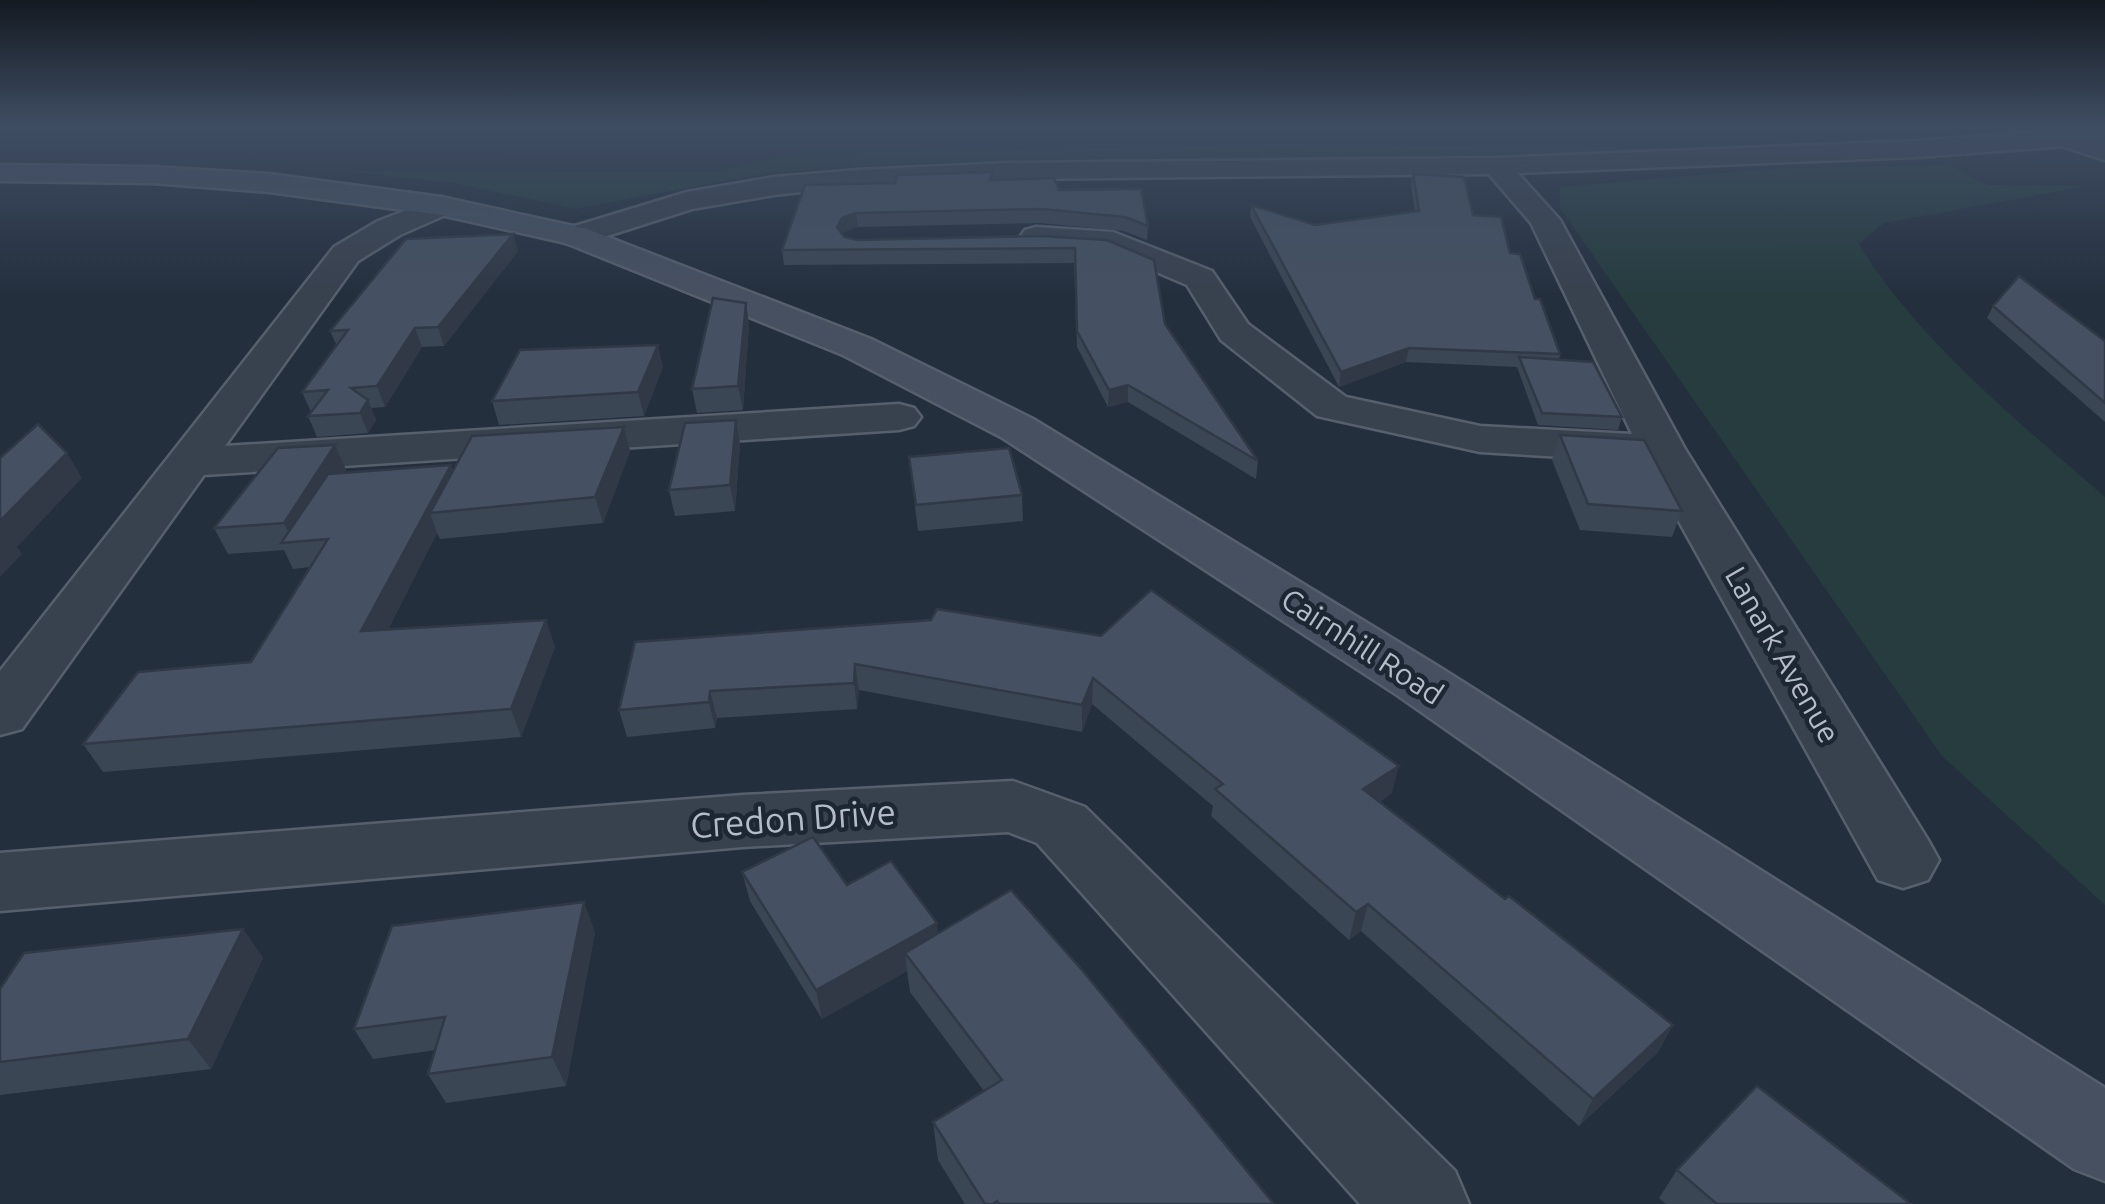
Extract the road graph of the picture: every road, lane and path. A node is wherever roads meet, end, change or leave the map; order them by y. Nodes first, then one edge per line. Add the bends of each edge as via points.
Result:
1 (257, 182) edge
2 (813, 182) edge
3 (1511, 182) edge
4 (442, 206) junction
5 (576, 236) junction
6 (1004, 238) edge
7 (899, 418) dead end
8 (1662, 449) junction
9 (191, 462) junction
10 (0, 714) edge
11 (1903, 860) dead end
12 (0, 882) edge
13 (2105, 1138) edge
14 (1422, 1204) edge

1 - 4 main road, Cairnhill Road
2 - 5 street via 686,201
3 - 8 street, Lanark Avenue via 1545,220
4 - 5 main road, Cairnhill Road
4 - 9 street via 346,254
5 - 13 main road, Cairnhill Road via 857,348 1017,428 1418,681
6 - 8 street via 1113,242 1200,278 1234,332 1332,407 1480,440
7 - 9 street
8 - 11 street, Lanark Avenue
9 - 10 street
12 - 14 street, Credon Drive via 1013,806 1061,825

